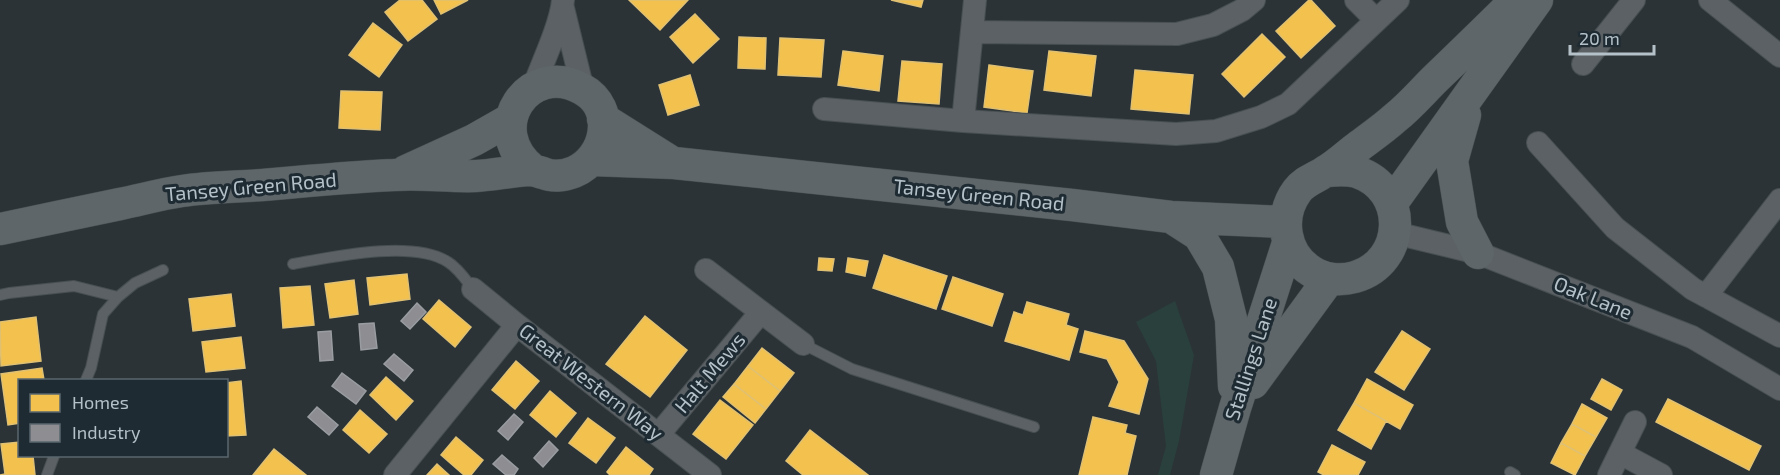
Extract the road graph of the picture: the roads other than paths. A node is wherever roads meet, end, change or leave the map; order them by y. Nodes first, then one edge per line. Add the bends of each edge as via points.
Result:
1 (975, 0) edge
2 (1254, 0) edge
3 (1356, 0) edge
4 (1398, 0) edge
5 (1516, 0) edge
6 (1537, 0) edge
7 (1634, 0) edge
8 (1710, 0) edge
9 (563, 3) edge
10 (1376, 20) junction
11 (972, 32) junction
12 (1780, 56) edge
13 (1583, 64) dead end
14 (533, 88) junction
15 (583, 90) junction
16 (1472, 91) junction
17 (824, 109) dead end
18 (511, 119) junction
19 (603, 119) junction
20 (963, 121) junction
21 (1538, 143) dead end
22 (592, 160) junction
23 (674, 163) junction
24 (533, 170) junction
25 (1326, 171) junction
26 (397, 175) junction
27 (1780, 200) edge
28 (1171, 217) junction
29 (1394, 218) junction
30 (0, 229) edge
31 (1287, 233) junction
32 (1478, 253) junction
33 (293, 264) dead end
34 (163, 270) dead end
35 (706, 270) dead end
36 (1329, 279) junction
37 (473, 289) joint
38 (0, 296) edge
39 (1706, 296) junction
40 (118, 297) junction
41 (761, 312) junction
42 (517, 325) junction
43 (1780, 336) edge
44 (803, 344) joint
45 (87, 379) edge
46 (1780, 389) edge
47 (1235, 408) junction
48 (1635, 422) dead end
49 (1034, 427) dead end
50 (659, 434) junction
51 (1620, 453) junction
52 (54, 457) edge
53 (47, 475) edge
54 (395, 475) edge
55 (710, 475) edge
56 (1216, 475) edge
57 (1609, 475) edge
58 (1661, 475) edge

1 - 11 street
2 - 11 street via 1213,25 1177,34
3 - 10 street
4 - 10 street
5 - 25 street via 1395,119
6 - 16 street
7 - 13 street
8 - 12 street
9 - 14 street
9 - 15 street
10 - 20 street via 1288,104 1216,131 1176,134
11 - 20 street
14 - 15 street via 558,82
14 - 18 street, Tansey Green Road via 519,102
15 - 19 street, Tansey Green Road via 592,97
16 - 29 street
16 - 32 street via 1452,160 1462,222
17 - 20 street
18 - 24 street via 512,143
18 - 26 street, Tansey Green Road
19 - 22 street via 603,141
19 - 23 street, Tansey Green Road
21 - 39 street via 1615,228
22 - 23 street, Tansey Green Road
22 - 24 street, Tansey Green Road via 571,174
23 - 28 street, Tansey Green Road
24 - 26 street, Tansey Green Road via 477,176
25 - 29 street via 1341,169 1372,179 1383,189
25 - 31 street via 1297,190 1289,205
26 - 30 street, Tansey Green Road via 182,191
27 - 39 street
28 - 31 street, Tansey Green Road
28 - 47 street via 1199,235 1218,267 1231,319
29 - 32 street, Oak Lane
29 - 36 street via 1390,250 1379,265 1347,280
31 - 36 street via 1298,260
31 - 47 street, Stallings Lane
32 - 46 street, Oak Lane via 1692,337
33 - 37 lane via 381,251 431,254 449,262
34 - 40 lane via 135,283
35 - 41 street
36 - 47 street
37 - 42 street, Great Western Way
38 - 40 lane via 74,286
39 - 43 street
40 - 45 lane via 103,314
41 - 44 street
41 - 50 street, Halt Mews
42 - 50 street, Great Western Way
42 - 54 street
44 - 49 lane via 852,369
47 - 56 street, Stallings Lane
48 - 51 street
50 - 55 street, Great Western Way
51 - 57 street
51 - 58 street
52 - 53 lane

